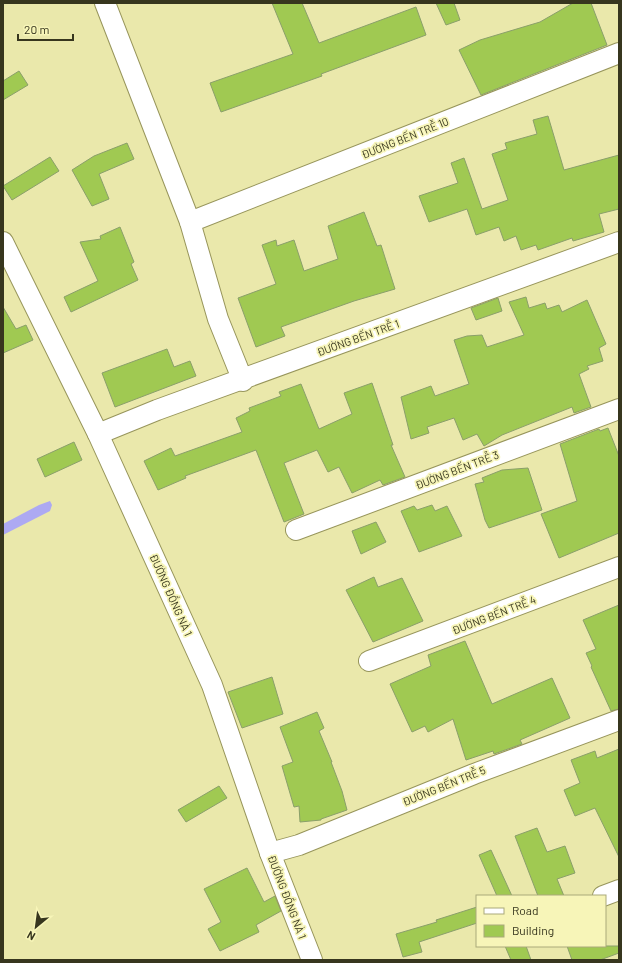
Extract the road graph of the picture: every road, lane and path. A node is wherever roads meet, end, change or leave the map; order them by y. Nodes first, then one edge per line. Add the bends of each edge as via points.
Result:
1 (105, 3) edge
2 (619, 53) edge
3 (190, 222) junction
4 (3, 242) edge
5 (619, 242) edge
6 (243, 380) junction
7 (619, 409) edge
8 (98, 434) junction
9 (296, 530) dead end
10 (619, 567) edge
11 (369, 661) dead end
12 (619, 720) edge
13 (270, 853) junction
14 (619, 890) edge
15 (606, 895) edge
16 (312, 960) edge

1 - 3 street
2 - 3 street, ĐƯỜNG BẾN TRỄ 10
3 - 6 street via 218,319
4 - 8 street, ĐƯỜNG ĐỒNG NÀ 1
5 - 6 street, ĐƯỜNG BẾN TRỄ 1
6 - 8 street, ĐƯỜNG BẾN TRỄ 1
7 - 9 street, ĐƯỜNG BẾN TRỄ 3
8 - 13 street, ĐƯỜNG ĐỒNG NÀ 1 via 212,685
10 - 11 street, ĐƯỜNG BẾN TRỄ 4
12 - 13 street, ĐƯỜNG BẾN TRỄ 5 via 487,769 299,845
13 - 16 street, ĐƯỜNG ĐỒNG NÀ 1
14 - 15 street

